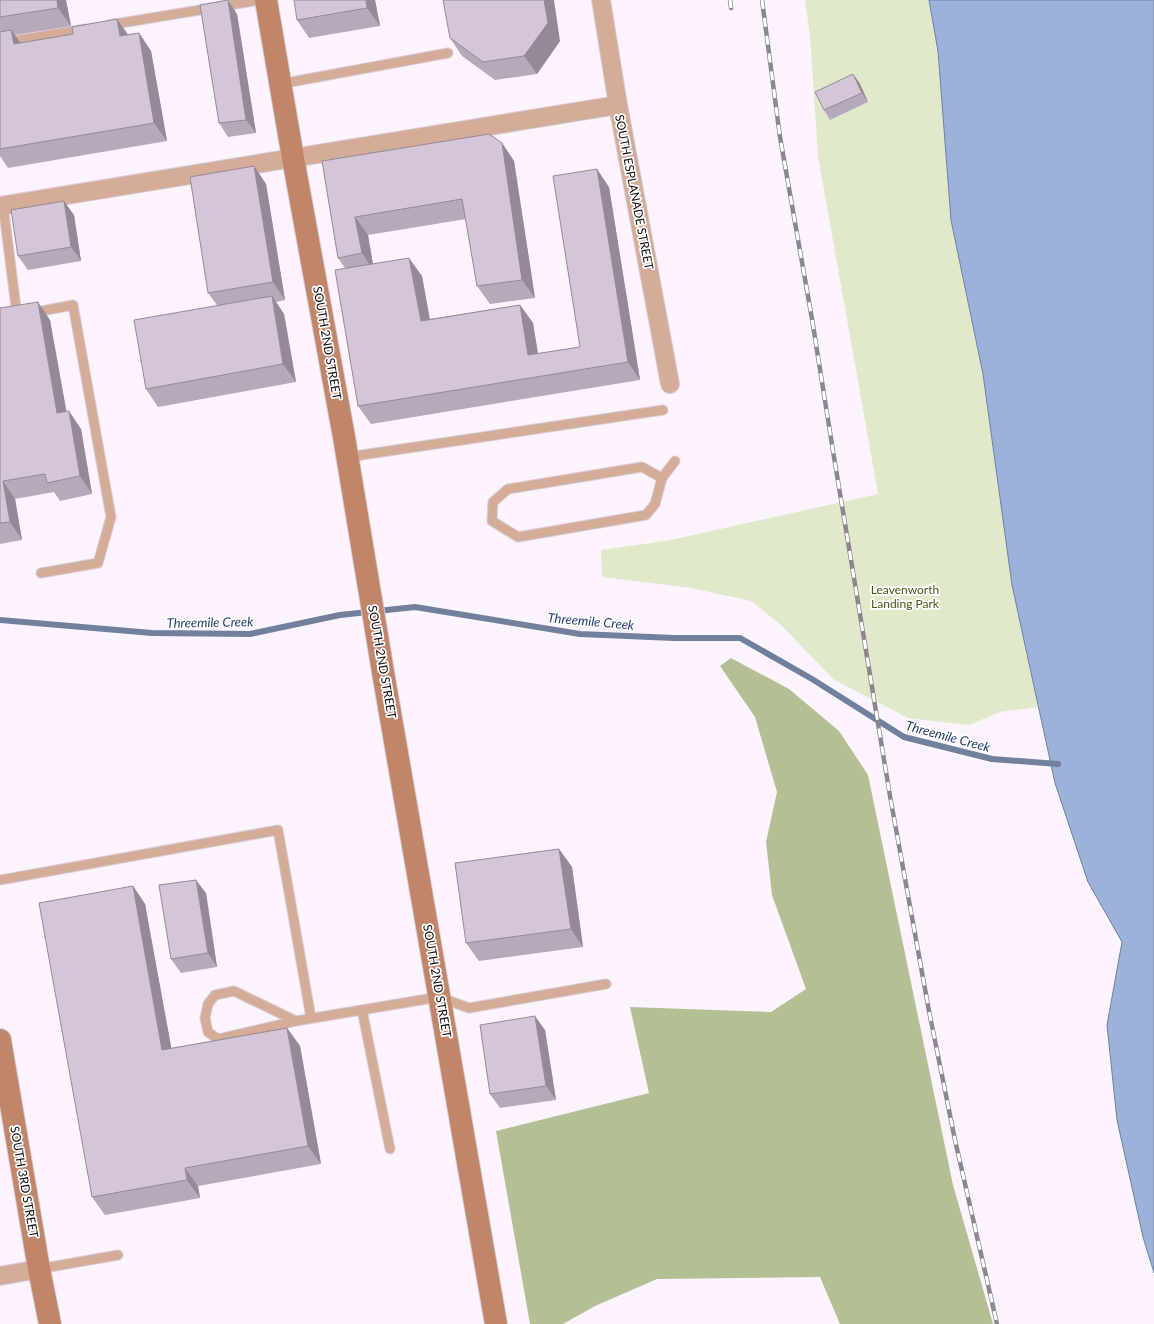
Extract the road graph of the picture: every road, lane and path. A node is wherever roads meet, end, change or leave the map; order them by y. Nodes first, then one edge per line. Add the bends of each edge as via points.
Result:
1 (260, 0) edge
2 (266, 0) edge
3 (601, 0) edge
4 (0, 43) edge
5 (448, 54) edge
6 (280, 84) junction
7 (618, 105) junction
8 (293, 158) junction
9 (2, 205) edge
10 (17, 315) junction
11 (6, 318) edge
12 (670, 384) dead end
13 (663, 410) dead end
14 (348, 457) junction
15 (675, 461) dead end
16 (662, 478) junction
17 (41, 573) dead end
18 (0, 880) edge
19 (606, 984) dead end
20 (440, 997) junction
21 (362, 1010) junction
22 (311, 1018) junction
23 (296, 1021) junction
24 (0, 1040) edge
25 (3, 1079) edge
26 (390, 1149) dead end
27 (118, 1255) dead end
28 (39, 1269) junction
29 (0, 1276) edge
30 (50, 1324) edge
31 (496, 1324) edge

1 - 4 lane
2 - 6 street, SOUTH 2ND STREET
3 - 7 street, SOUTH ESPLANADE STREET
5 - 6 lane
6 - 8 street, SOUTH 2ND STREET
7 - 8 street
7 - 12 street, SOUTH ESPLANADE STREET
8 - 9 street
8 - 14 street, SOUTH 2ND STREET
9 - 10 lane
10 - 11 lane
10 - 17 lane via 73,305 111,517 98,563
13 - 14 lane
14 - 20 street, SOUTH 2ND STREET
15 - 16 lane
16 - 16 lane via 642,467 508,489 493,502 492,521 518,537 646,515 656,504
18 - 22 lane via 278,830
19 - 20 lane via 469,1008
20 - 21 lane
20 - 31 street, SOUTH 2ND STREET
21 - 22 lane
21 - 26 lane
22 - 23 lane
23 - 23 lane via 234,991 215,995 208,1004 205,1018 208,1032 218,1039
24 - 25 street, SOUTH 3RD STREET
25 - 28 street, SOUTH 3RD STREET
27 - 28 lane
28 - 29 street
28 - 30 street, SOUTH 3RD STREET

